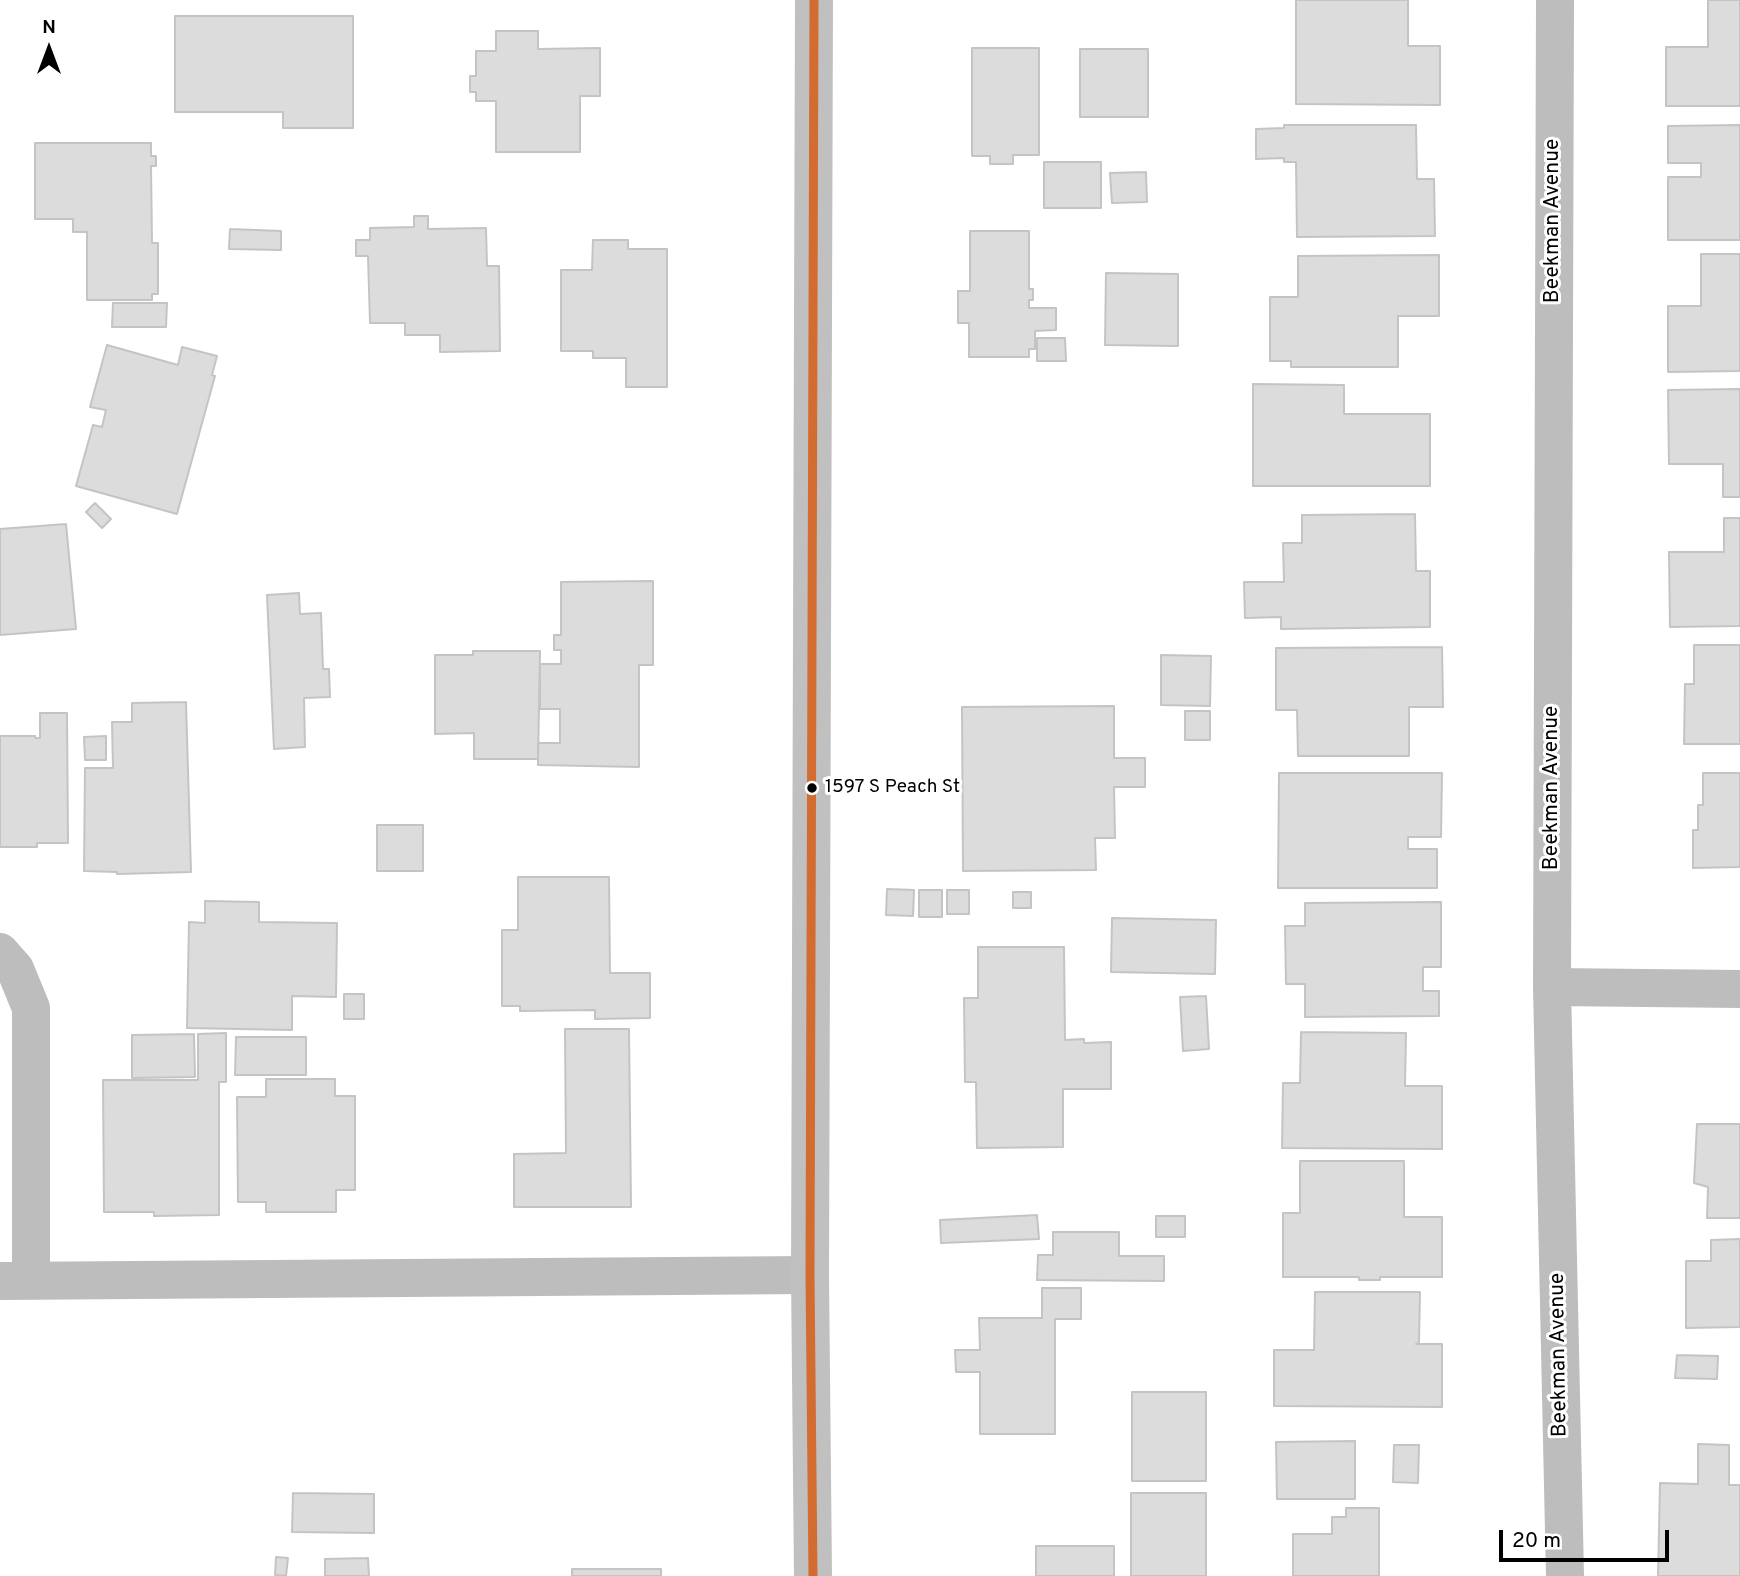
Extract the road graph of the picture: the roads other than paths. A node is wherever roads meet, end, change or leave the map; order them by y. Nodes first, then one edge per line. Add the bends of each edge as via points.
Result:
1 (814, 0) edge
2 (1555, 0) edge
3 (0, 953) edge
4 (1552, 987) junction
5 (1740, 989) edge
6 (810, 1275) junction
7 (15, 1280) edge
8 (813, 1576) edge
9 (1565, 1576) edge

1 - 6 street
2 - 4 street, Beekman Avenue
3 - 7 street via 15,969 31,1008
4 - 5 street
4 - 9 street, Beekman Avenue
6 - 7 street
6 - 8 street

